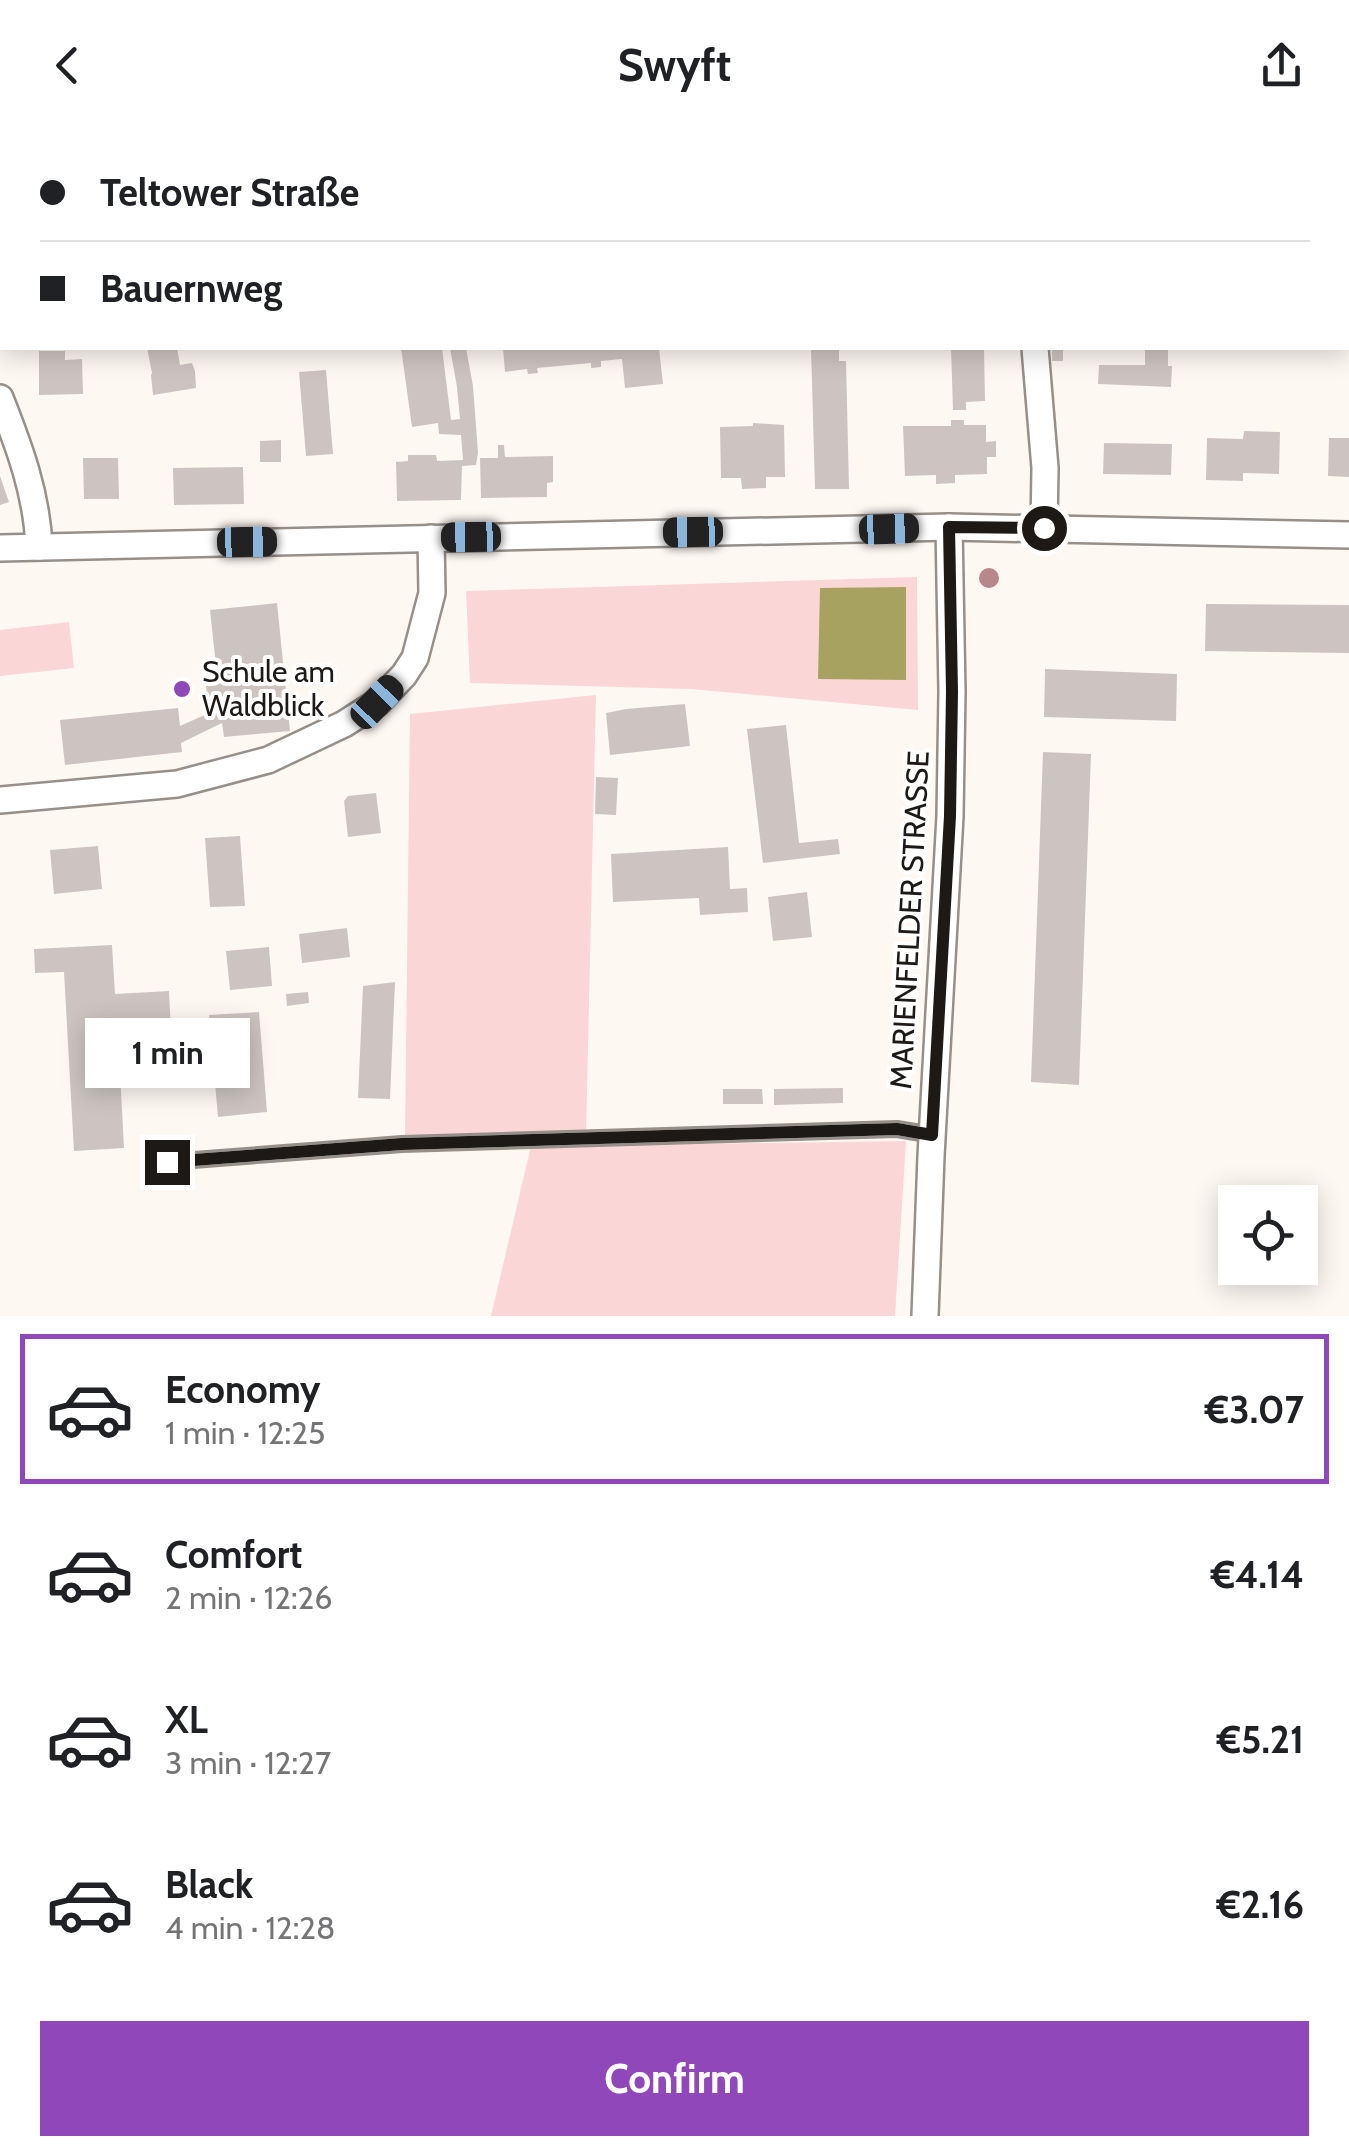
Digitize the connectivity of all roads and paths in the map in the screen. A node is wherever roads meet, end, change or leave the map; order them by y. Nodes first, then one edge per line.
1 (1034, 350) edge
2 (0, 398) edge
3 (949, 527) junction
4 (1044, 528) junction
5 (1349, 534) edge
6 (431, 538) junction
7 (39, 547) junction
8 (0, 548) edge
9 (0, 800) edge
10 (932, 1135) junction
11 (167, 1162) dead end
12 (925, 1316) edge

1 - 4 street
2 - 7 street
3 - 4 street
3 - 6 street
3 - 10 street, MARIENFELDER STRASSE
4 - 5 street
6 - 7 street
6 - 9 street
7 - 8 street
10 - 11 lane
10 - 12 street, MARIENFELDER STRASSE

